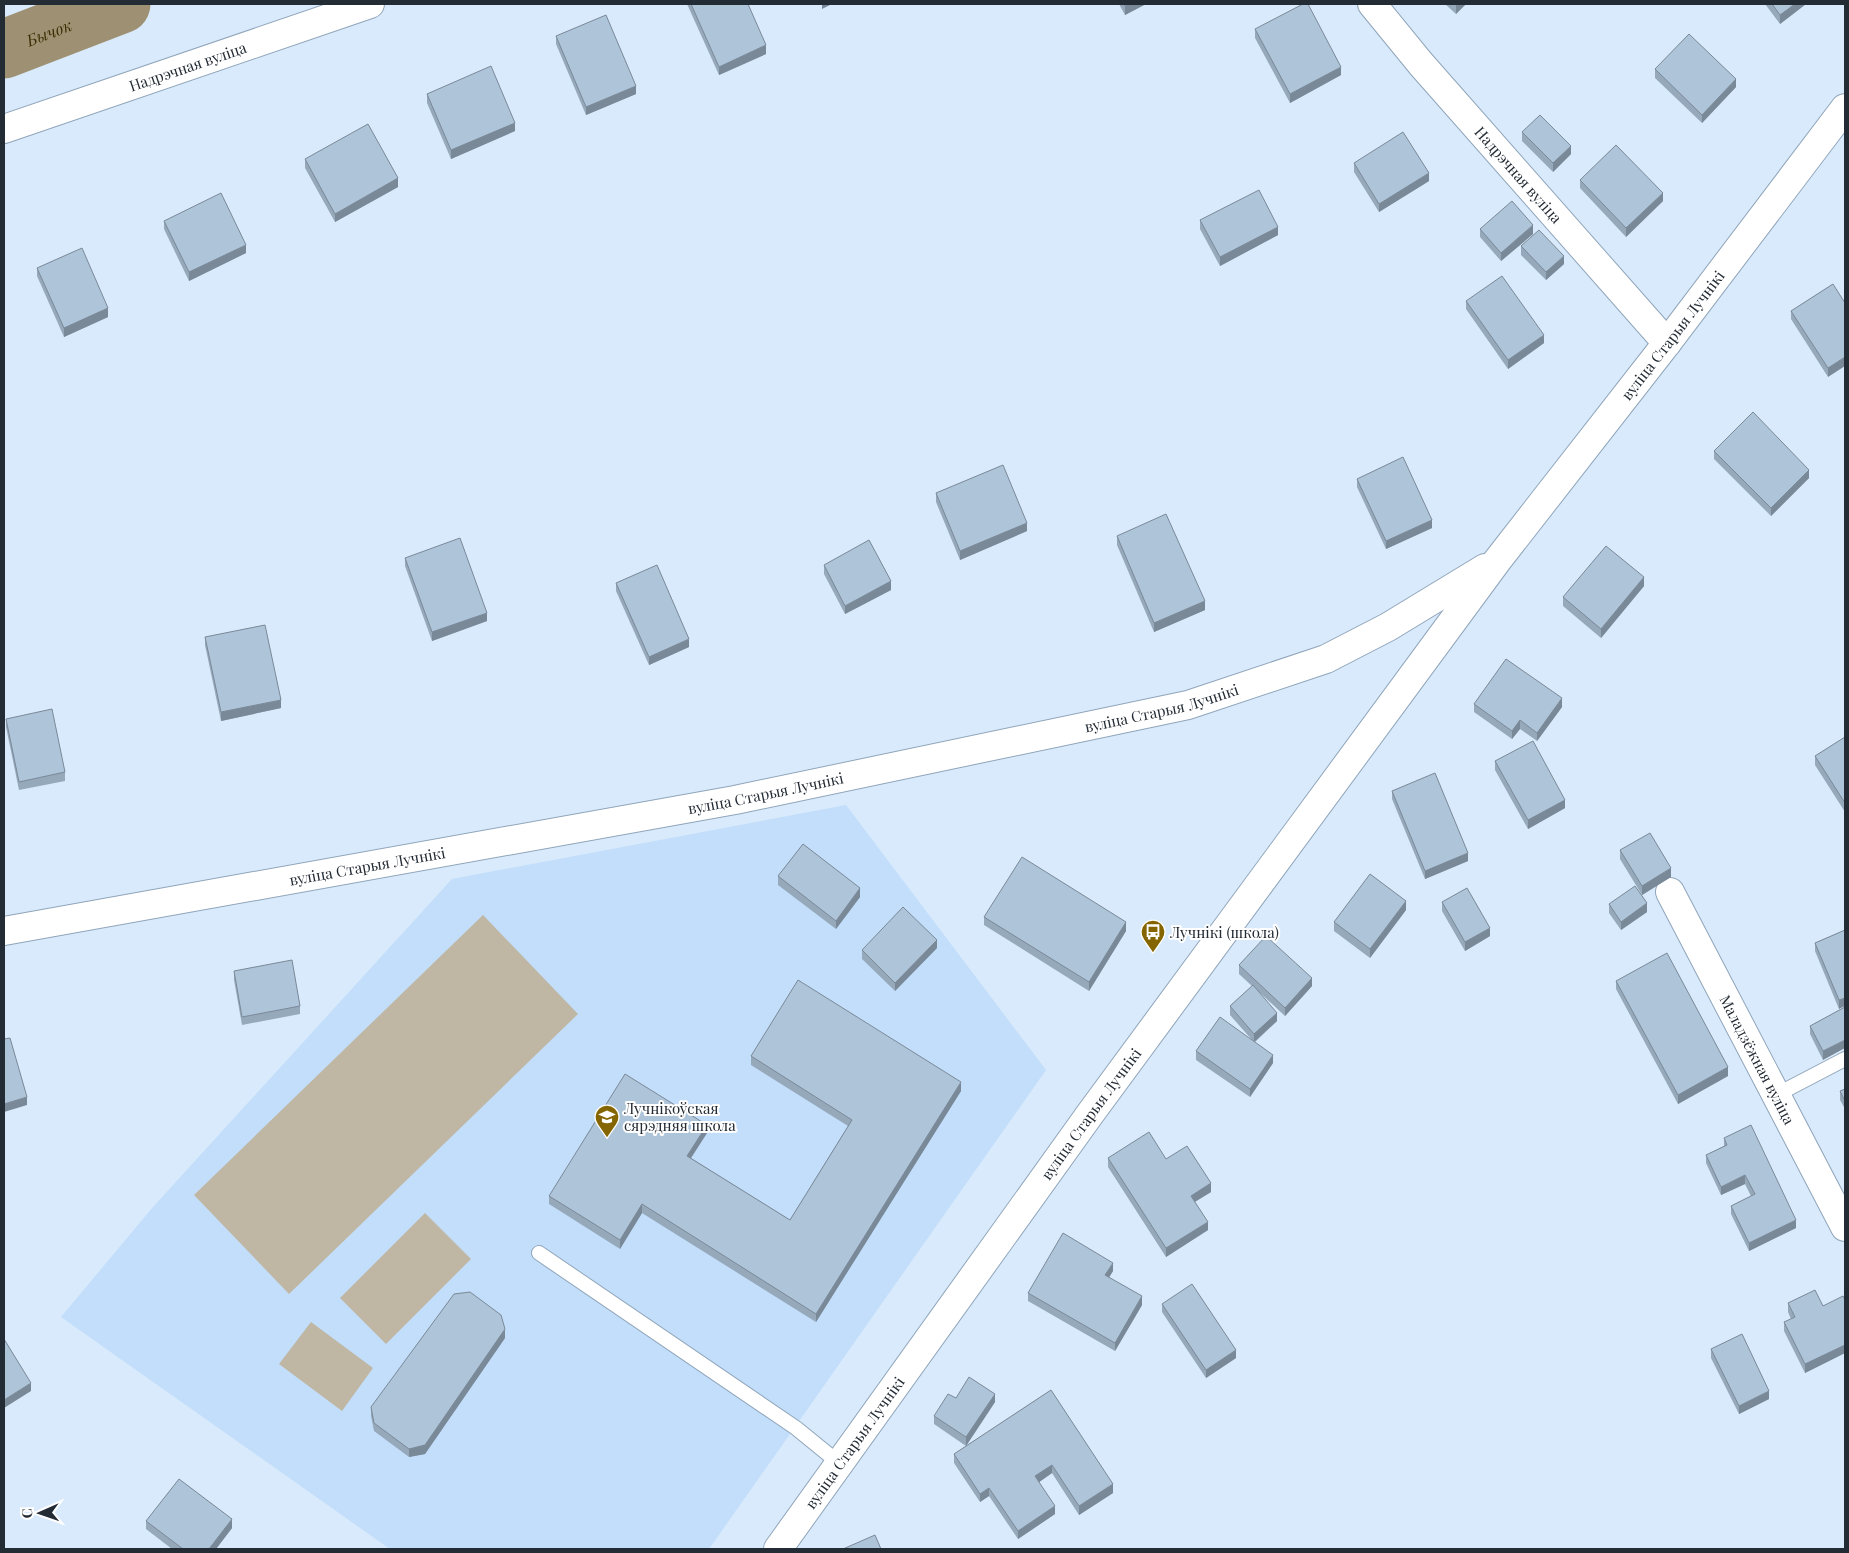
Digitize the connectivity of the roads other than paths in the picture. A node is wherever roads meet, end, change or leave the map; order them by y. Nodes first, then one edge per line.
1 (370, 4) edge
2 (1372, 4) edge
3 (1845, 108) edge
4 (4, 128) edge
5 (1667, 343) junction
6 (1497, 561) junction
7 (1670, 892) dead end
8 (4, 931) edge
9 (1845, 1059) edge
10 (1776, 1095) junction
11 (1845, 1227) edge
12 (539, 1254) dead end
13 (839, 1463) junction
14 (778, 1549) edge

1 - 4 main road, Надрэчная вуліца
2 - 5 main road, Надрэчная вуліца
3 - 5 main road, вуліца Старыя Лучнікі
5 - 6 main road, вуліца Старыя Лучнікі
6 - 8 main road, вуліца Старыя Лучнікі
6 - 13 main road, вуліца Старыя Лучнікі
7 - 10 main road, Маладзёжная вуліца
9 - 10 lane
10 - 11 main road, Маладзёжная вуліца
12 - 13 lane
13 - 14 main road, вуліца Старыя Лучнікі

